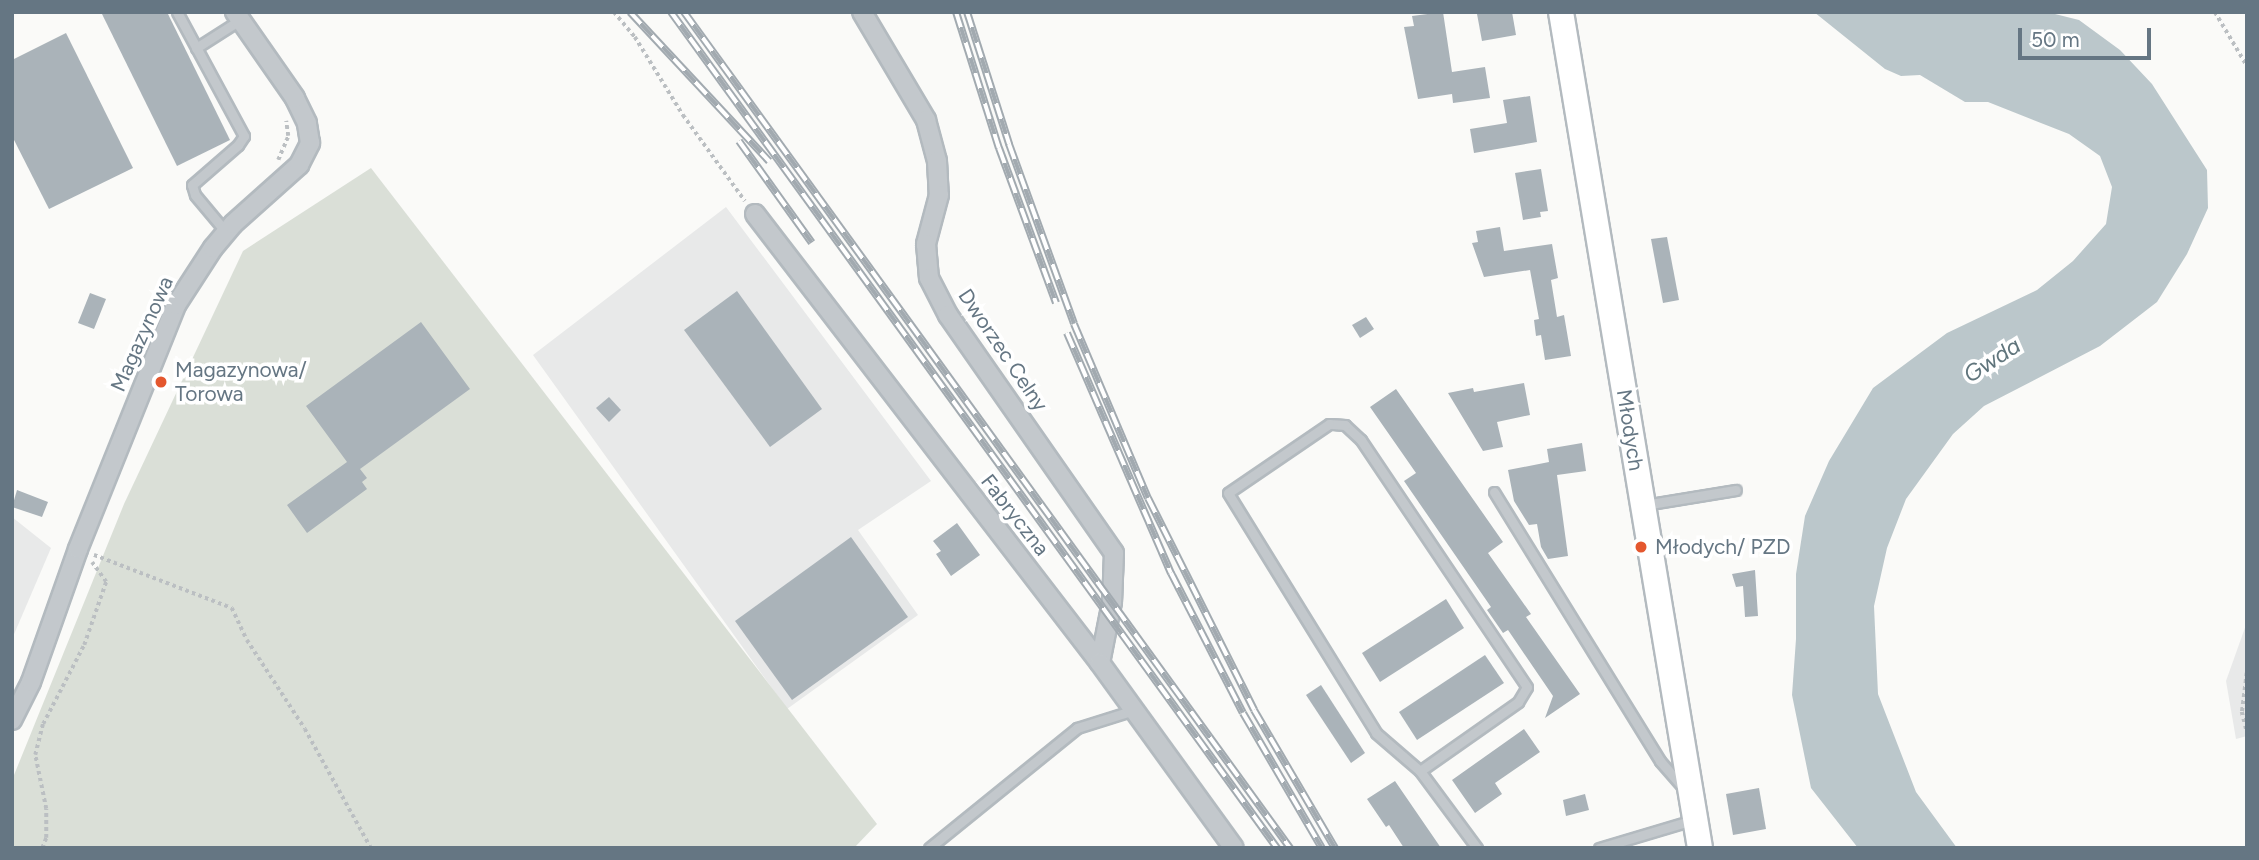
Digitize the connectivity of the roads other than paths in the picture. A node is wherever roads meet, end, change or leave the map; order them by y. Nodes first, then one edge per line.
1 (177, 12) edge
2 (1561, 12) edge
3 (860, 13) edge
4 (237, 16) edge
5 (196, 48) junction
6 (755, 214) road end
7 (226, 232) junction
8 (1736, 490) dead end
9 (1494, 492) dead end
10 (1643, 506) junction
11 (1100, 663) junction
12 (1134, 710) junction
13 (12, 720) edge
14 (1420, 771) junction
15 (1691, 795) junction
16 (1695, 820) junction
17 (929, 848) edge
18 (1234, 848) edge
19 (1476, 848) edge
20 (1599, 848) edge
21 (1699, 848) edge

1 - 5 lane
2 - 10 street, Młodych
3 - 11 street, Dworzec Celny
4 - 5 lane
4 - 7 street, Magazynowa
5 - 7 lane
6 - 11 street, Fabryczna
7 - 13 street, Magazynowa
8 - 10 lane
9 - 15 lane
10 - 15 street, Młodych
11 - 12 street, Fabryczna
12 - 17 lane
12 - 18 street, Fabryczna
14 - 14 lane
14 - 19 lane
15 - 16 street, Młodych
16 - 20 lane
16 - 21 street, Młodych

